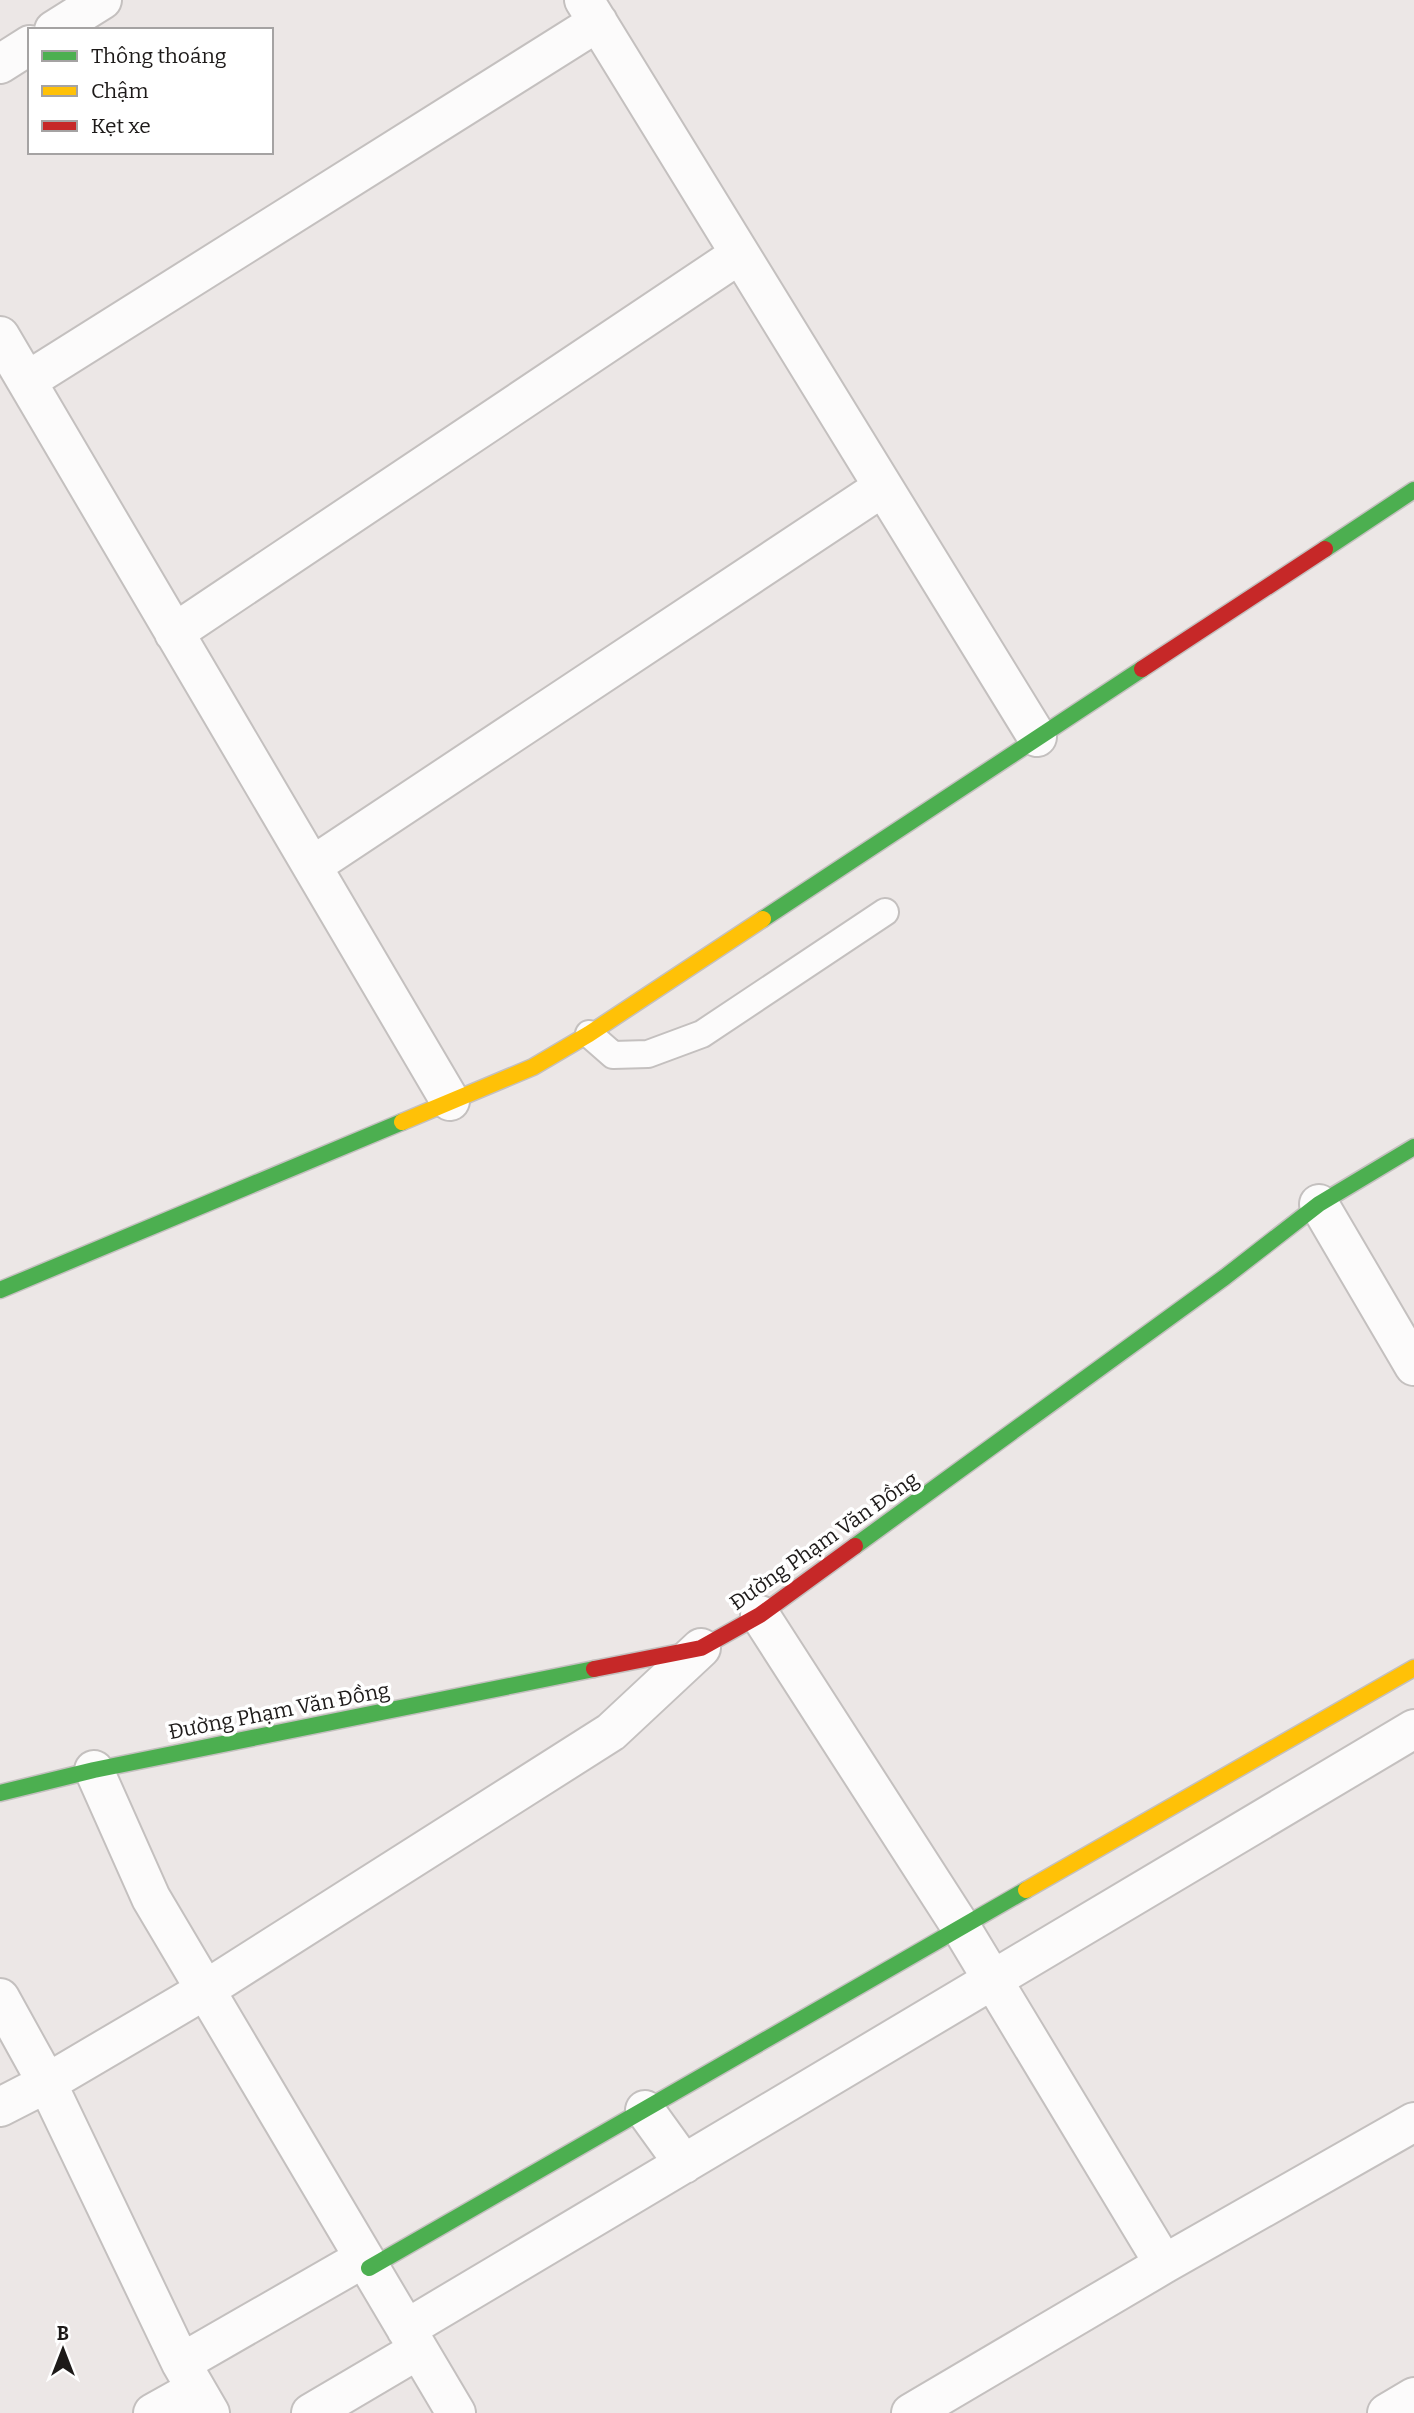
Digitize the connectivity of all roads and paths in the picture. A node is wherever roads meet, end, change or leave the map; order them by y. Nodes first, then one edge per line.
1 (102, 0) edge
2 (591, 11) edge
3 (57, 28) edge
4 (28, 46) edge
5 (0, 64) edge
6 (740, 254) junction
7 (0, 336) edge
8 (27, 381) junction
9 (883, 487) junction
10 (1414, 490) edge
11 (174, 633) junction
12 (1037, 737) junction
13 (312, 866) junction
14 (885, 912) dead end
15 (589, 1034) junction
16 (450, 1101) junction
17 (1414, 1147) edge
18 (1319, 1204) junction
19 (0, 1290) edge
20 (1414, 1366) edge
21 (760, 1615) junction
22 (701, 1648) junction
23 (1414, 1668) edge
24 (1414, 1729) edge
25 (94, 1770) junction
26 (0, 1793) edge
27 (962, 1929) junction
28 (993, 1980) junction
29 (205, 1990) junction
30 (0, 1998) edge
31 (47, 2083) junction
32 (0, 2106) edge
33 (645, 2110) junction
34 (1414, 2122) edge
35 (684, 2164) junction
36 (366, 2263) junction
37 (1164, 2264) junction
38 (412, 2339) junction
39 (196, 2388) edge
40 (1414, 2397) edge
41 (153, 2413) edge
42 (311, 2413) edge
43 (456, 2413) edge
44 (911, 2413) edge
45 (1387, 2413) edge

1 - 3 street
2 - 6 street
2 - 8 street
4 - 5 street
6 - 9 street
6 - 11 street
7 - 8 street
8 - 11 street
9 - 12 street
9 - 13 street
10 - 12 street
11 - 13 street
12 - 15 street
13 - 16 street
14 - 15 lane
15 - 16 street
16 - 19 street
17 - 18 street, Đường Phạm Văn Đồng
18 - 20 street
18 - 21 street, Đường Phạm Văn Đồng
21 - 22 street, Đường Phạm Văn Đồng
21 - 27 street
22 - 25 street, Đường Phạm Văn Đồng
22 - 29 street
23 - 27 street
24 - 28 street
25 - 26 street, Đường Phạm Văn Đồng
25 - 29 street
27 - 28 street
27 - 33 street
28 - 35 street
28 - 37 street
29 - 31 street
29 - 36 street
30 - 31 street
31 - 32 street
31 - 39 street
33 - 35 street
33 - 36 street
34 - 37 street
35 - 38 street
36 - 38 street
36 - 39 street
37 - 44 street
38 - 42 street
38 - 43 street
39 - 41 street
40 - 45 street

